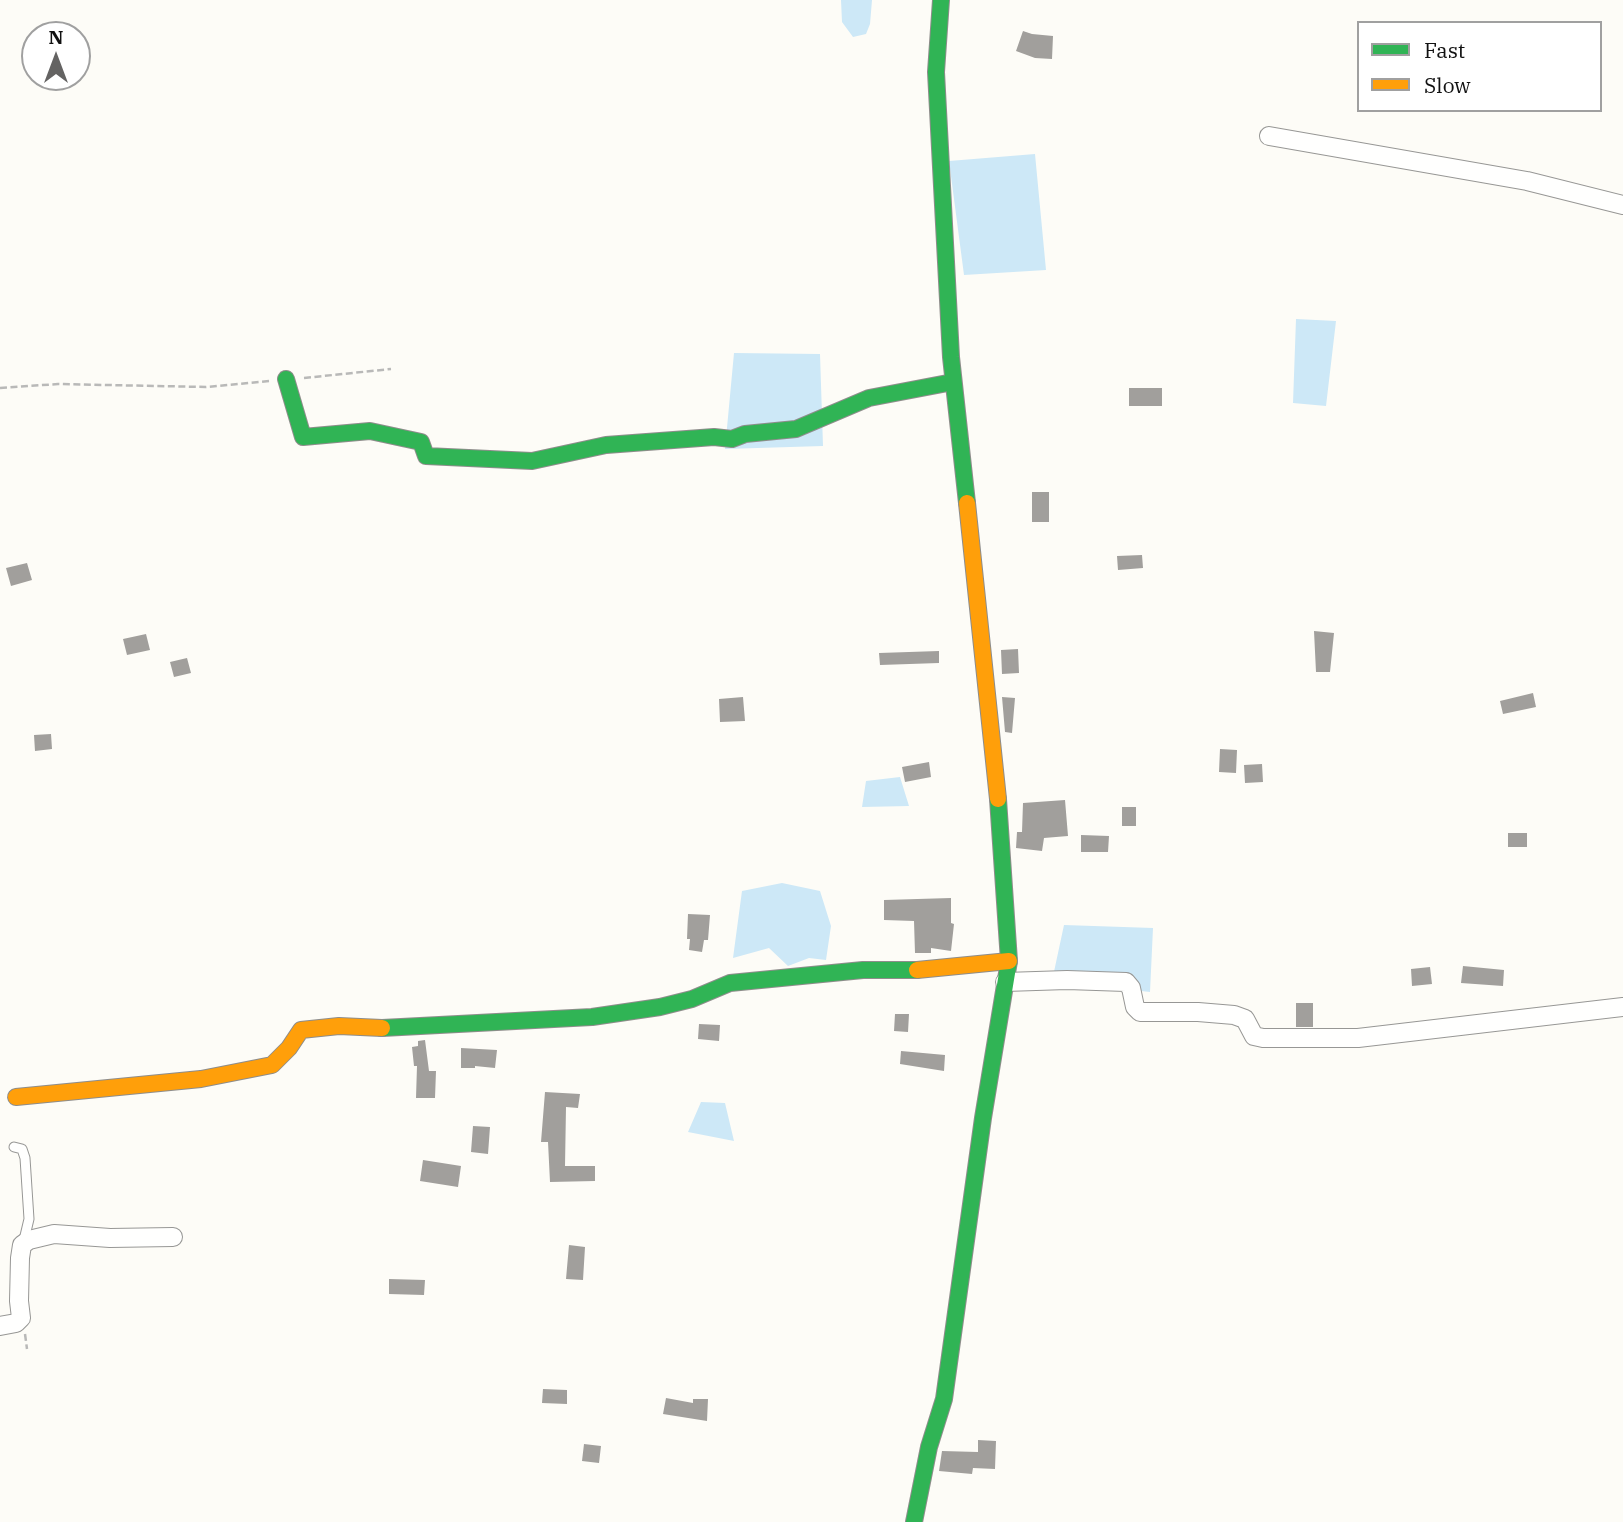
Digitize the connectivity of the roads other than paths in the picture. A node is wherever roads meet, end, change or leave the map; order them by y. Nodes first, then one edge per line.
1 (941, 0) edge
2 (1269, 136) dead end
3 (1623, 205) edge
4 (286, 379) road end
5 (953, 382) junction
6 (1009, 961) junction
7 (1005, 982) junction
8 (1623, 1007) edge
9 (16, 1097) dead end
10 (14, 1147) dead end
11 (173, 1237) dead end
12 (22, 1245) junction
13 (0, 1326) edge
14 (915, 1522) edge

1 - 5 street
2 - 3 street
4 - 5 street
5 - 6 street
6 - 7 street
6 - 9 street
7 - 8 street
7 - 14 street
10 - 12 lane
11 - 12 street
12 - 13 street

